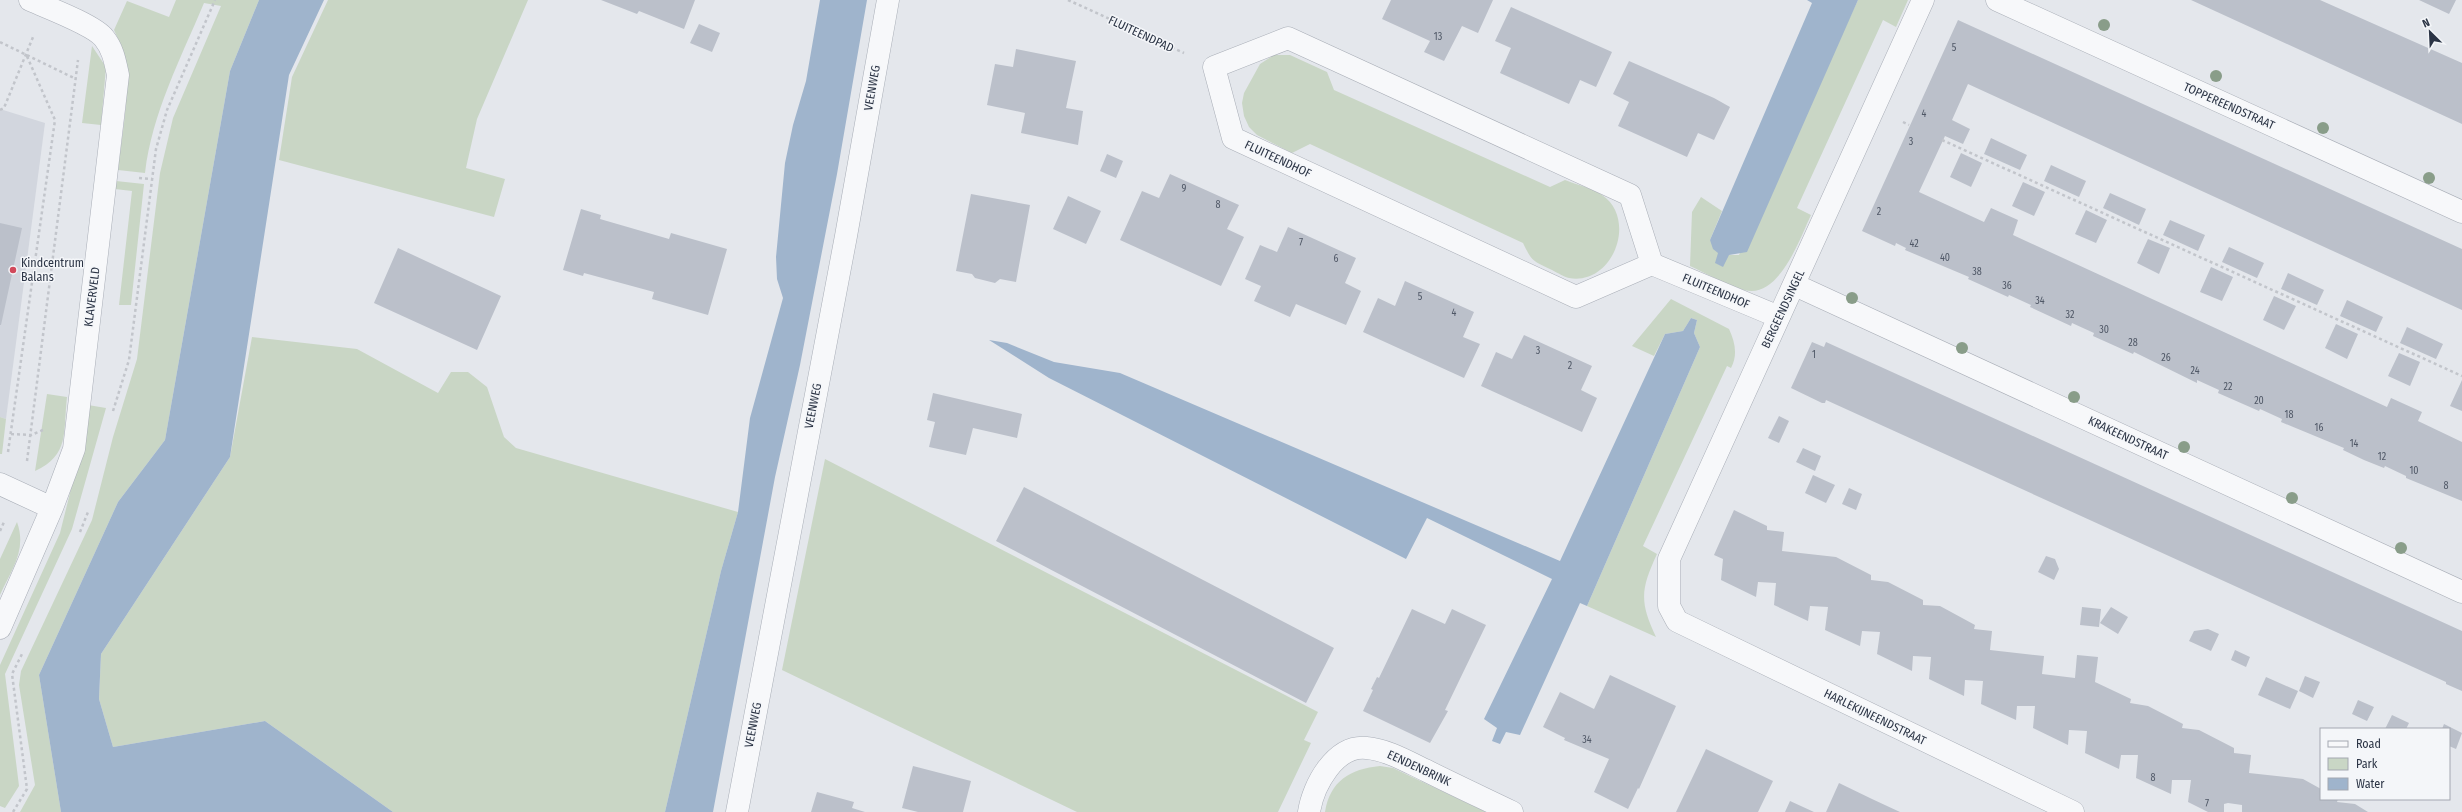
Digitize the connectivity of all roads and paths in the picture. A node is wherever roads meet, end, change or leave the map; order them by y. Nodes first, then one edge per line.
1 (888, 0) edge
2 (1068, 0) edge
3 (1923, 0) edge
4 (1997, 0) edge
5 (38, 4) edge
6 (83, 24) junction
7 (0, 42) edge
8 (26, 54) junction
9 (1214, 67) junction
10 (76, 79) junction
11 (0, 110) edge
12 (1942, 140) dead end
13 (2462, 212) edge
14 (1652, 264) junction
15 (1795, 285) junction
16 (1779, 317) junction
17 (2462, 376) edge
18 (8, 457) dead end
19 (9, 488) edge
20 (52, 508) junction
21 (2462, 592) edge
22 (1678, 621) joint
23 (0, 628) edge
24 (737, 812) edge
25 (1309, 812) edge
26 (1512, 812) edge
27 (2073, 812) edge

1 - 24 street, VEENWEG
2 - 9 path, FLUITEENDPAD
3 - 15 street, BERGEENDSINGEL
4 - 13 street, TOPPEREENDSTRAAT
5 - 6 street, KLAVERVELD
5 - 8 path
6 - 10 path
6 - 20 street, KLAVERVELD
7 - 8 path
8 - 10 path
8 - 11 path
8 - 18 path
9 - 14 street
9 - 14 street, FLUITEENDHOF
10 - 19 path
12 - 17 path
14 - 16 street, FLUITEENDHOF
15 - 16 street, BERGEENDSINGEL
15 - 21 street, KRAKEENDSTRAAT
16 - 22 street, BERGEENDSINGEL
19 - 20 street
20 - 23 street, KLAVERVELD
22 - 27 street, HARLEKIJNEENDSTRAAT
25 - 26 street, EENDENBRINK

